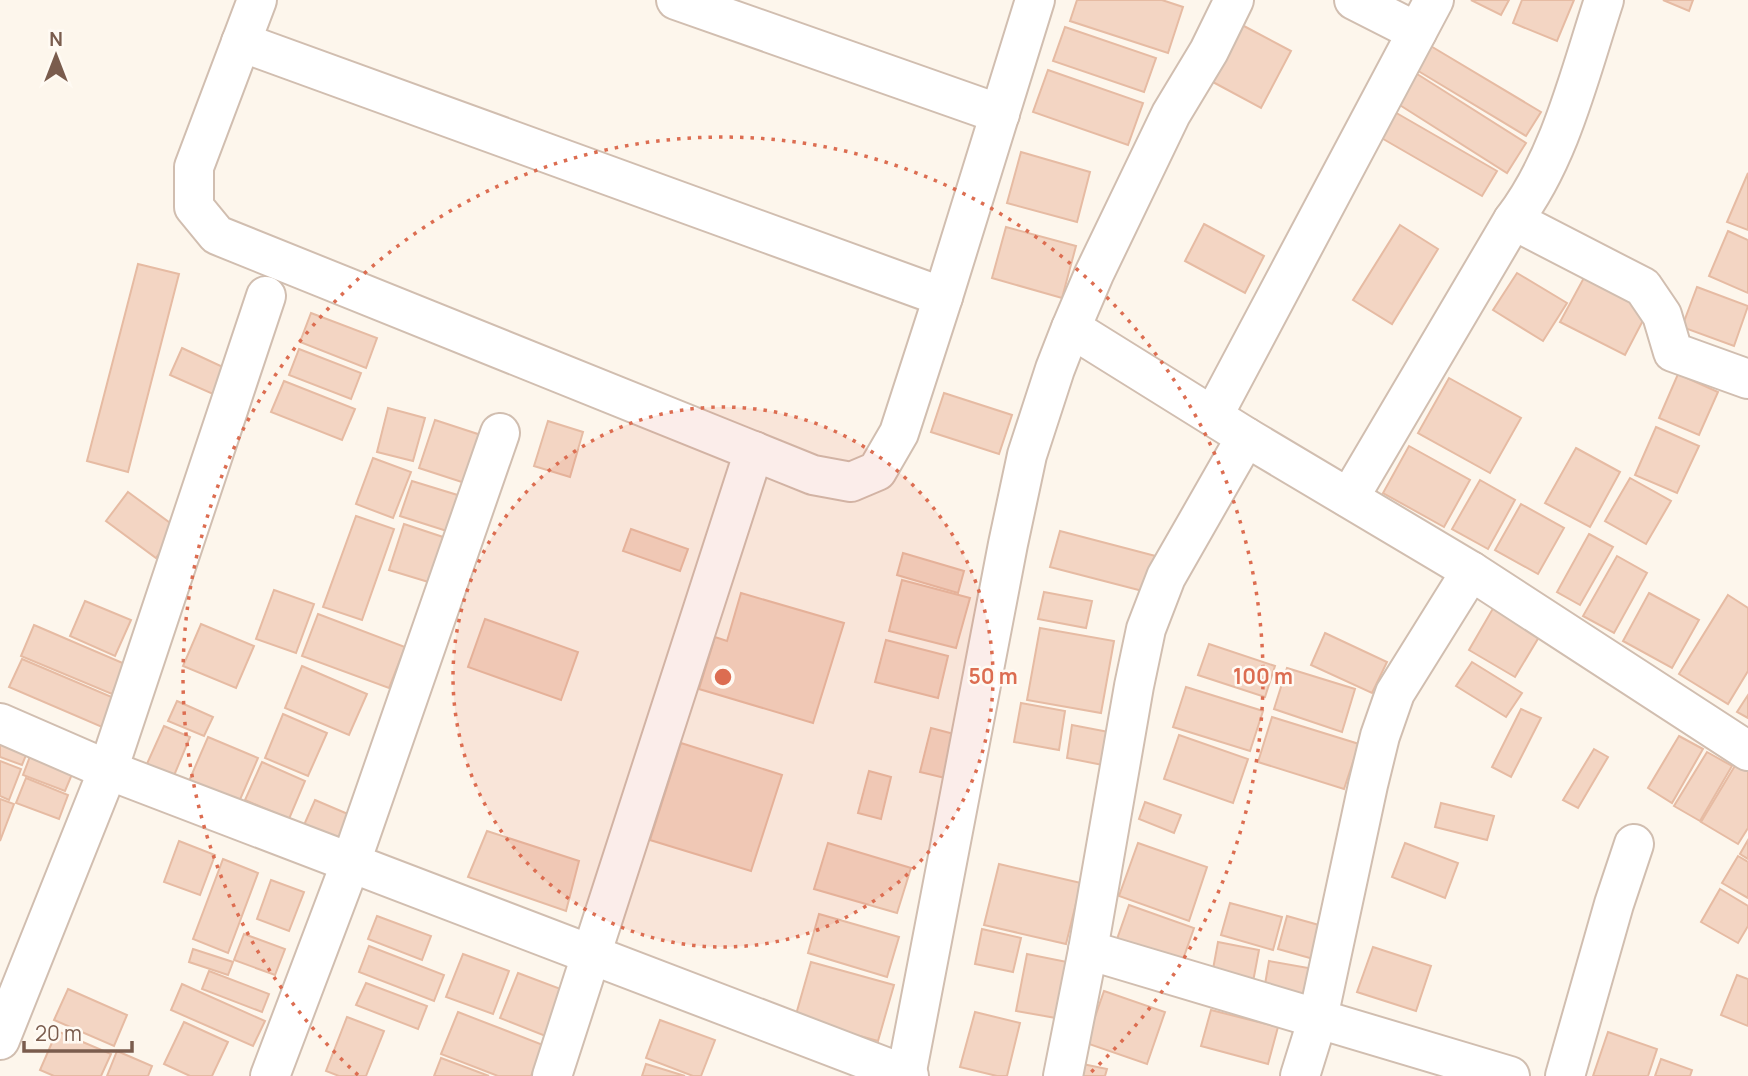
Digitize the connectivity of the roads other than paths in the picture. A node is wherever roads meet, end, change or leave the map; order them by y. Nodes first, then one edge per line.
1 (257, 0) edge
2 (676, 0) edge
3 (1035, 0) edge
4 (1234, 0) edge
5 (1354, 0) edge
6 (1604, 0) edge
7 (1426, 16) edge
8 (241, 43) junction
9 (1000, 114) junction
10 (1513, 220) junction
11 (266, 296) dead end
12 (943, 297) junction
13 (1071, 328) junction
14 (1748, 379) edge
15 (1213, 416) junction
16 (500, 433) dead end
17 (1246, 437) junction
18 (754, 451) junction
19 (1349, 498) junction
20 (1471, 571) junction
21 (0, 723) edge
22 (1748, 751) edge
23 (108, 770) junction
24 (1634, 844) dead end
25 (351, 862) junction
26 (1088, 950) junction
27 (591, 954) junction
28 (1318, 1018) junction
29 (0, 1040) edge
30 (270, 1076) edge
31 (552, 1076) edge
32 (907, 1076) edge
33 (1063, 1076) edge
34 (1300, 1076) edge
35 (1510, 1076) edge
36 (1565, 1076) edge

1 - 8 street
2 - 9 street
3 - 9 street
4 - 13 street
5 - 7 street
6 - 10 street
7 - 15 street
8 - 12 street
8 - 18 street
9 - 12 street
10 - 14 street
10 - 19 street
11 - 23 street
12 - 18 street
13 - 15 street
13 - 32 street
15 - 17 street
16 - 25 street
17 - 19 street
17 - 26 street
18 - 27 street
19 - 20 street
20 - 22 street
20 - 28 street
21 - 23 street
23 - 25 street
23 - 29 street
24 - 36 street
25 - 27 street
25 - 30 street
26 - 28 street
26 - 33 street
27 - 31 street
27 - 32 street
28 - 34 street
28 - 35 street

